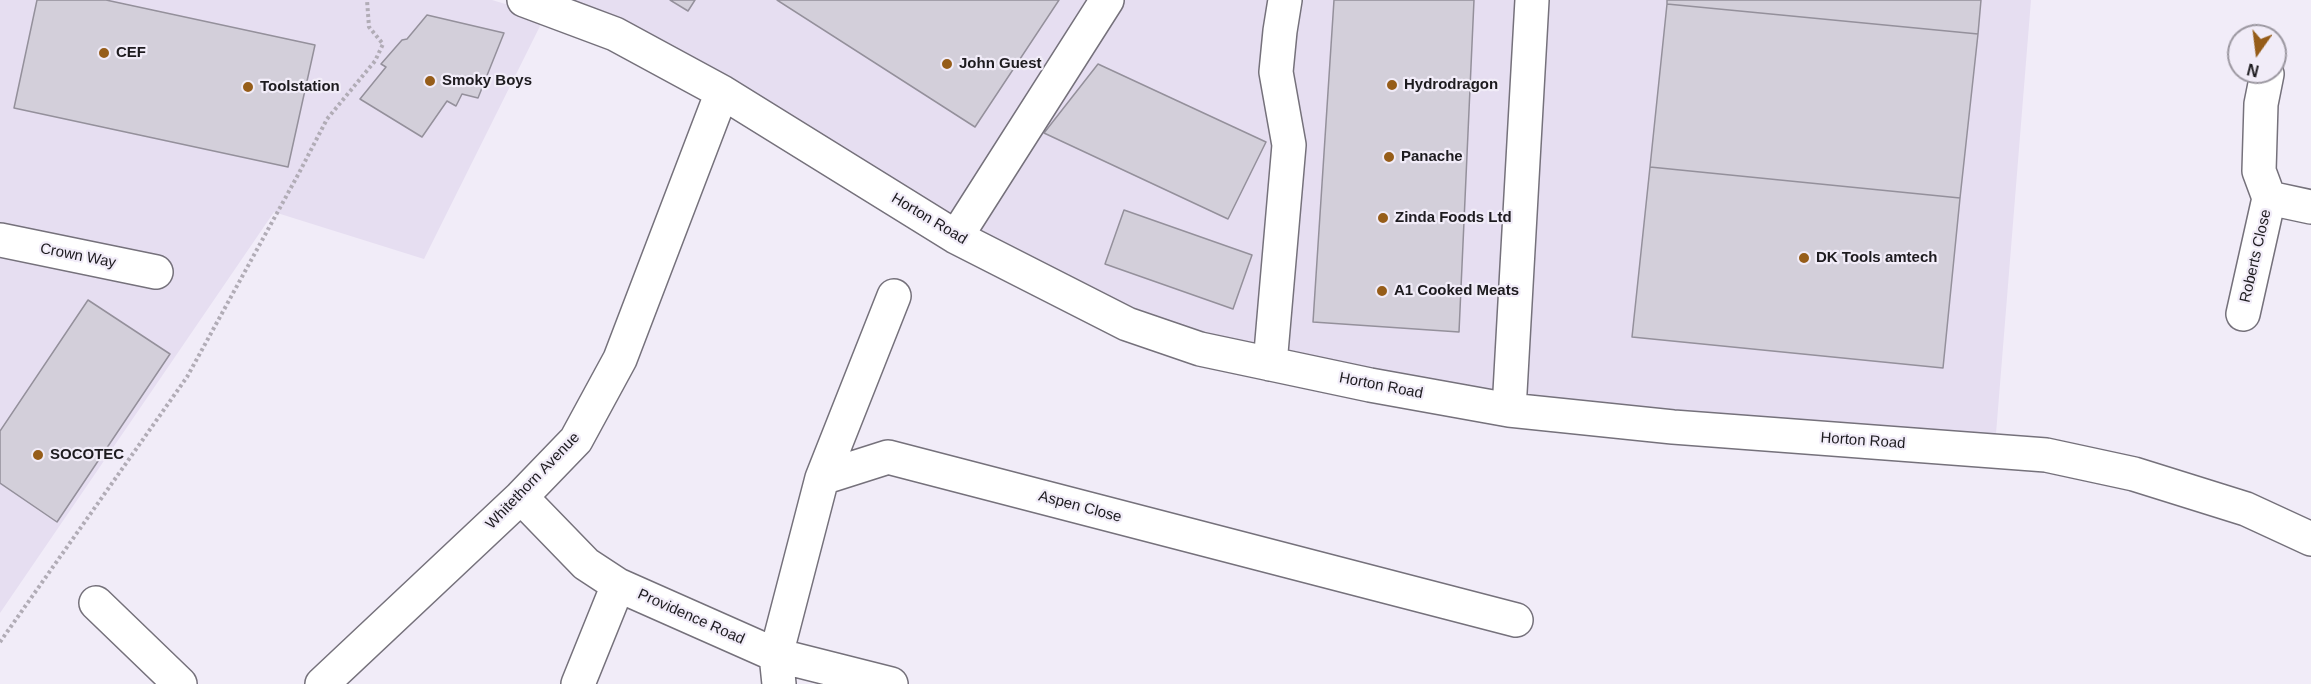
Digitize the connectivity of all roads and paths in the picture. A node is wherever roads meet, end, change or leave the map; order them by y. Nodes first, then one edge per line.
1 (367, 0) edge
2 (524, 0) edge
3 (1107, 0) edge
4 (1285, 0) edge
5 (1532, 0) edge
6 (2265, 84) edge
7 (722, 92) junction
8 (2269, 198) junction
9 (2311, 207) edge
10 (956, 237) junction
11 (0, 240) edge
12 (156, 272) dead end
13 (894, 296) dead end
14 (2243, 314) dead end
15 (1270, 364) junction
16 (1509, 410) junction
17 (822, 478) junction
18 (521, 497) junction
19 (2311, 539) edge
20 (618, 585) junction
21 (96, 603) dead end
22 (1516, 620) dead end
23 (0, 642) edge
24 (778, 669) edge
25 (180, 684) edge
26 (322, 684) edge
27 (578, 684) edge
28 (891, 684) edge

1 - 23 path
2 - 7 street, Horton Road
3 - 10 street
4 - 15 street
5 - 16 street
6 - 8 street, Roberts Close
7 - 10 street, Horton Road
7 - 18 street, Whitethorn Avenue
8 - 9 street, Roberts Close
8 - 14 street, Roberts Close
10 - 15 street, Horton Road
11 - 12 street, Crown Way
13 - 17 street
15 - 16 street, Horton Road
16 - 19 street, Horton Road
17 - 22 street, Aspen Close
17 - 24 street
18 - 20 street, Providence Road
18 - 26 street, Whitethorn Avenue
20 - 24 street, Providence Road
20 - 27 street
21 - 25 street
24 - 28 street, Providence Road

